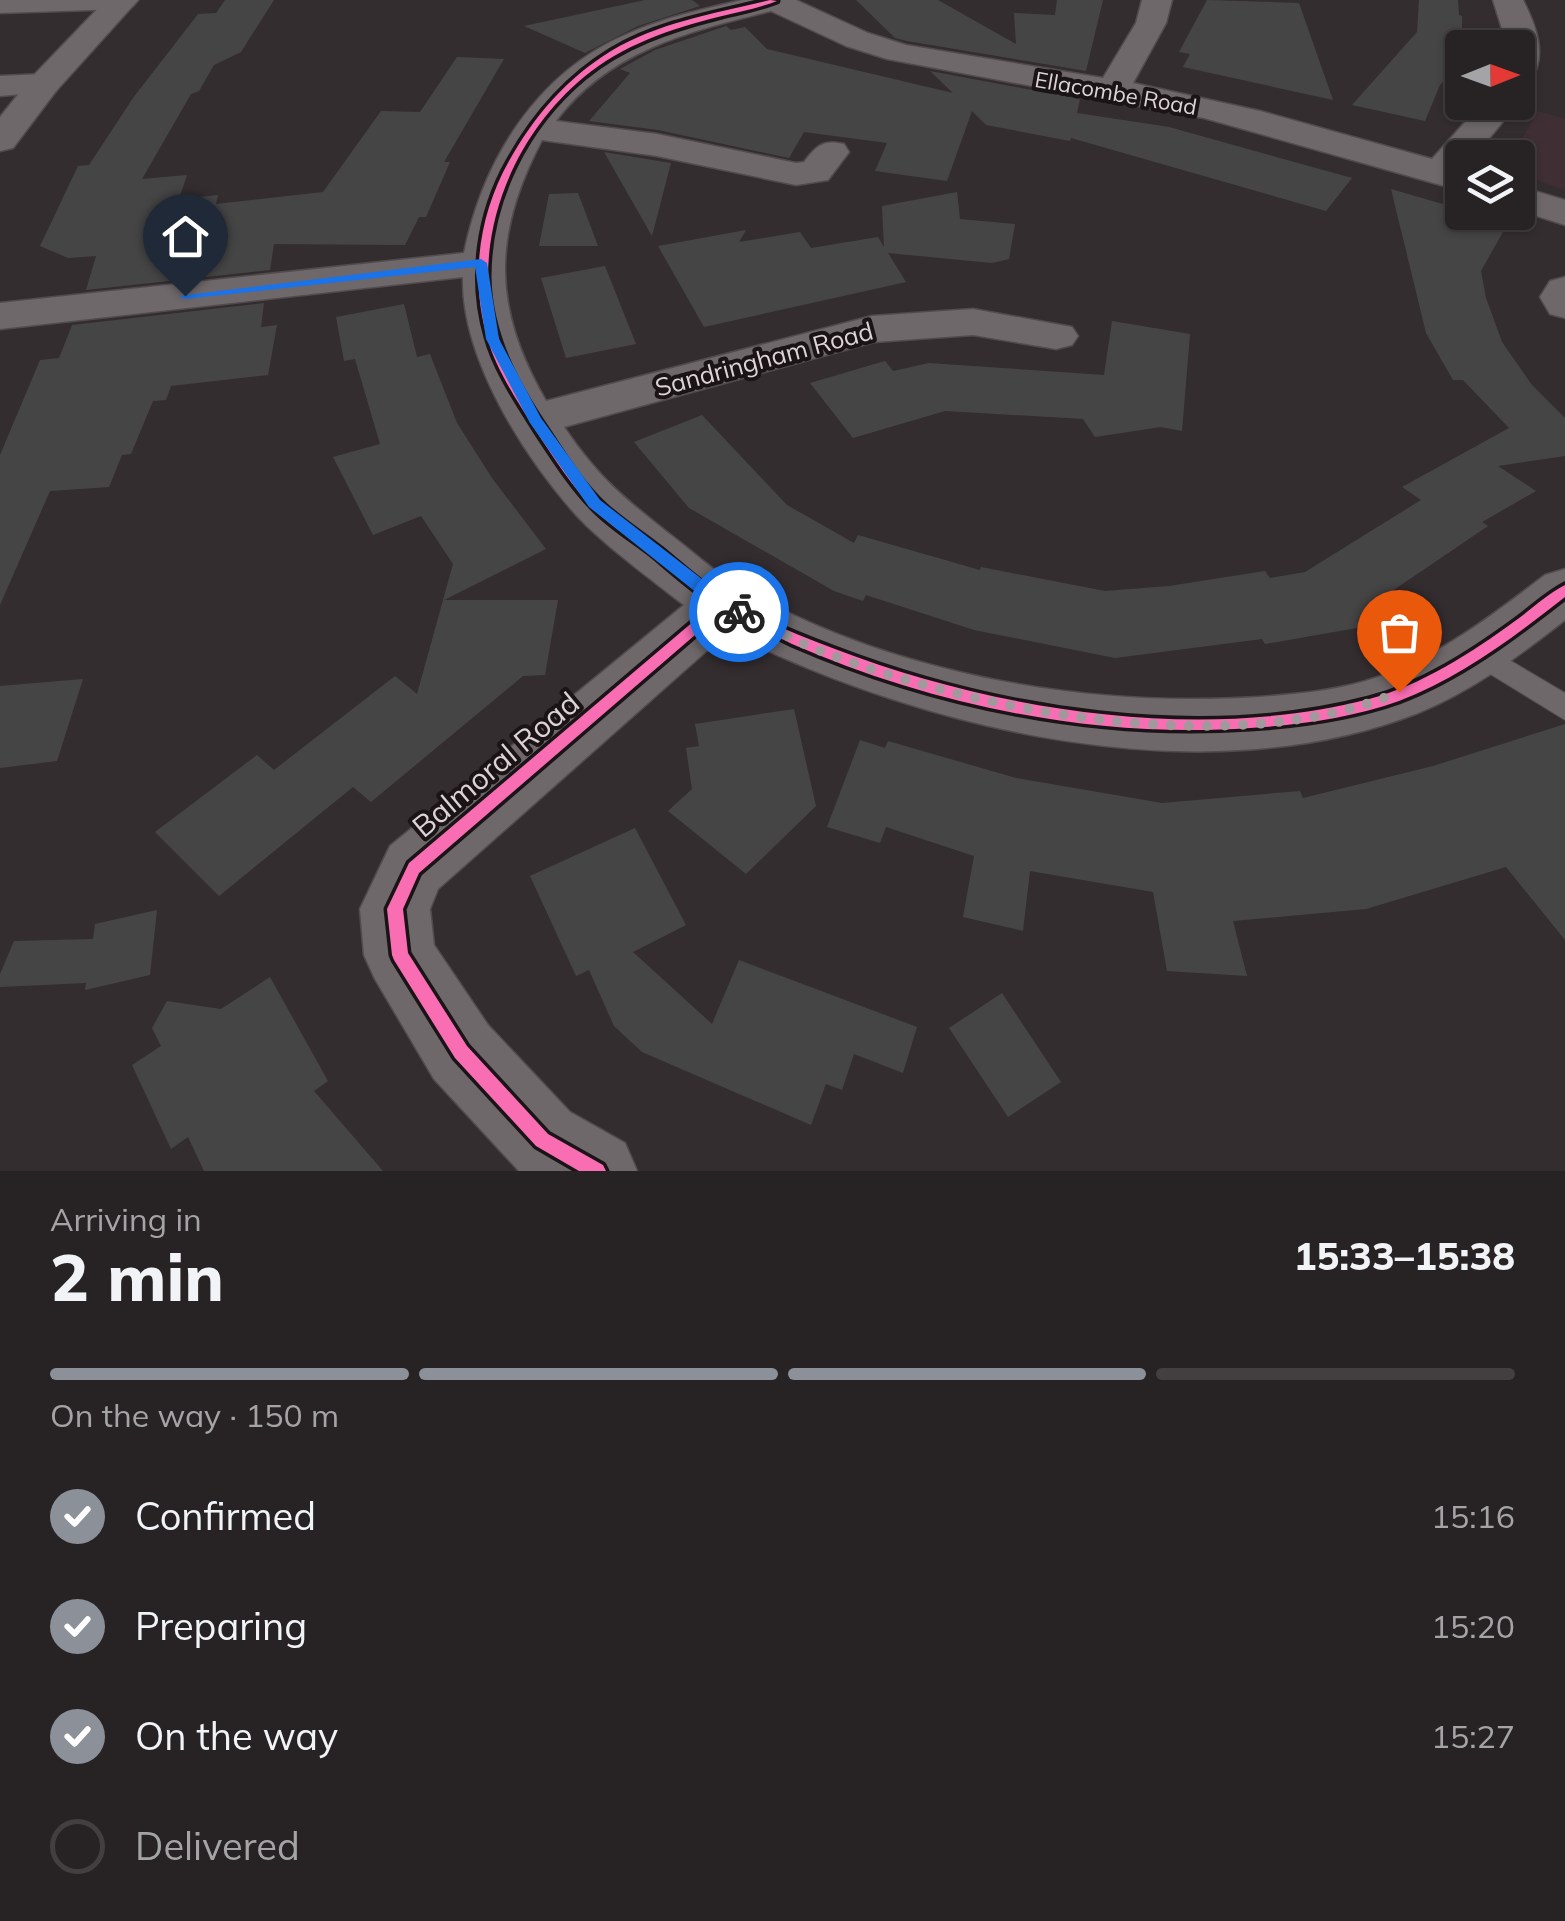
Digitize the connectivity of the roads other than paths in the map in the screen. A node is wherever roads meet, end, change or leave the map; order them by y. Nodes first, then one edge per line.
1 (123, 0) edge
2 (774, 0) edge
3 (1157, 0) edge
4 (1508, 0) edge
5 (0, 4) edge
6 (1523, 30) edge
7 (44, 84) junction
8 (0, 86) edge
9 (1113, 89) junction
10 (532, 128) junction
11 (0, 140) edge
12 (830, 152) dead end
13 (1445, 174) edge
14 (1535, 202) edge
15 (1565, 213) edge
16 (481, 263) junction
17 (1565, 290) edge
18 (1565, 305) edge
19 (0, 316) edge
20 (1056, 336) dead end
21 (534, 420) junction
22 (1565, 590) edge
23 (723, 604) junction
24 (1479, 653) junction
25 (1565, 708) edge
26 (597, 1171) edge

1 - 5 street
1 - 7 street
2 - 9 street, Ellacombe Road
2 - 10 street
3 - 9 street
4 - 6 street
7 - 8 street
7 - 11 street
9 - 13 street, Ellacombe Road
10 - 12 street
10 - 16 street
14 - 15 street
16 - 19 street
16 - 21 street
17 - 18 street
20 - 21 street, Sandringham Road
21 - 23 street
22 - 24 street
23 - 24 street
23 - 26 street, Balmoral Road
24 - 25 lane

